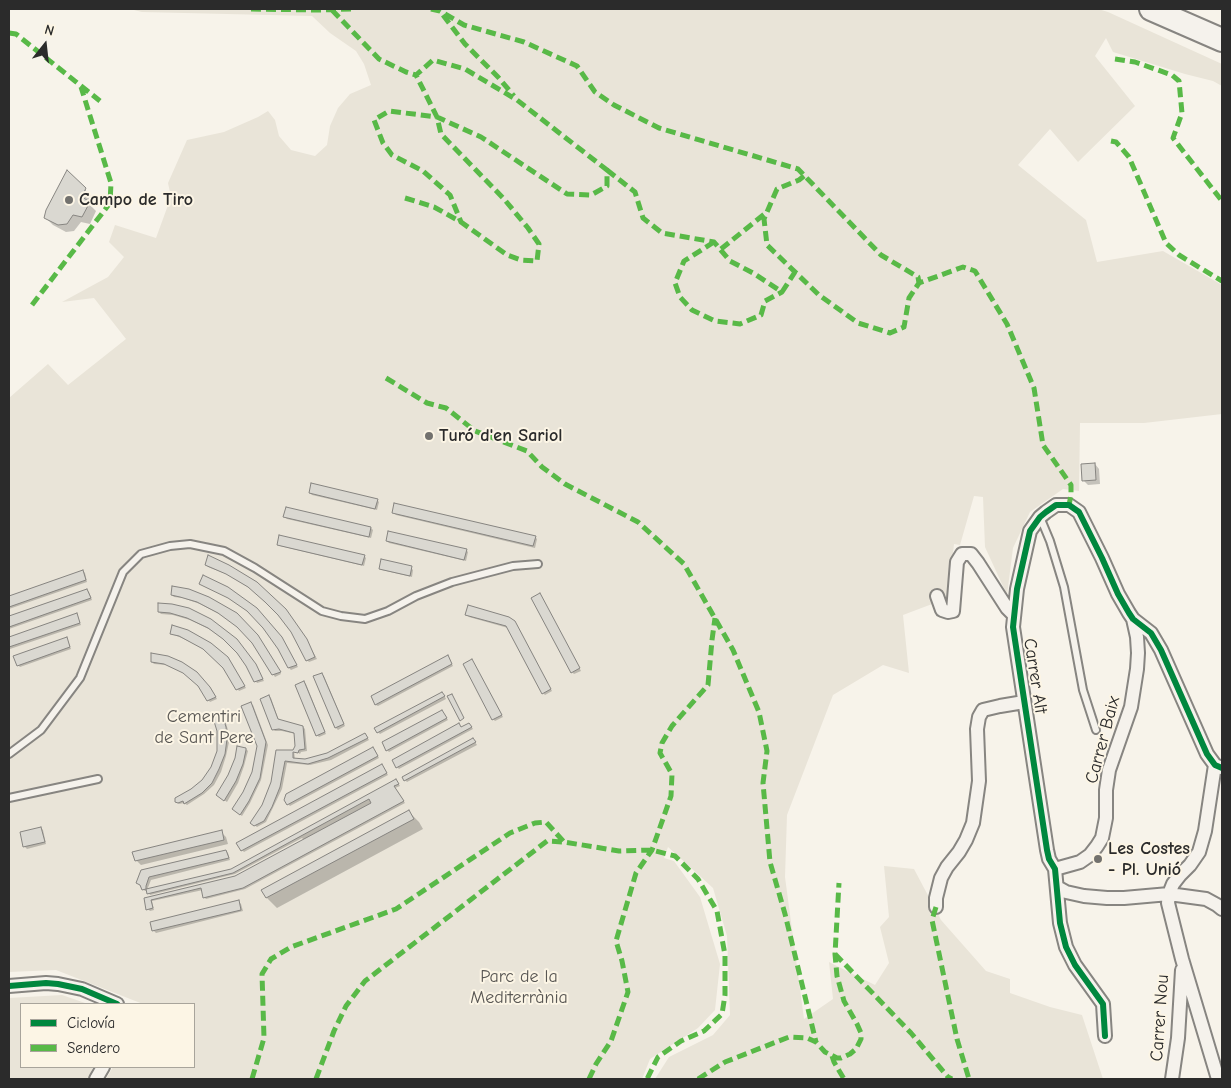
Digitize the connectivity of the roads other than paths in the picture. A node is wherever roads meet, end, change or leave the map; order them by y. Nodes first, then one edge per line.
1 (1151, 9) edge
2 (1222, 40) edge
3 (1040, 517) junction
4 (538, 564) dead end
5 (937, 596) dead end
6 (1013, 614) junction
7 (1134, 619) junction
8 (1161, 650) junction
9 (1138, 653) junction
10 (1024, 702) junction
11 (1096, 730) dead end
12 (9, 754) edge
13 (1219, 766) edge
14 (98, 779) dead end
15 (9, 798) edge
16 (1055, 868) junction
17 (1057, 887) junction
18 (1169, 894) junction
19 (936, 906) dead end
20 (1222, 909) edge
21 (1182, 959) junction
22 (9, 986) edge
23 (115, 1003) edge
24 (1106, 1036) dead end
25 (102, 1068) edge
26 (96, 1079) edge
27 (1172, 1079) edge
28 (1218, 1079) edge

1 - 2 highway
3 - 6 street, Carrer Alt
3 - 7 street
3 - 11 lane
4 - 12 lane
5 - 6 street
6 - 10 street, Carrer Alt
7 - 8 street
7 - 9 street, Carrer Baix
8 - 9 street
8 - 13 street
9 - 16 street, Carrer Baix
10 - 16 street, Carrer Alt
10 - 19 street
13 - 18 street
14 - 15 lane
16 - 17 street, Carrer Alt
17 - 18 street
17 - 24 street, Carrer Alt
18 - 20 street
18 - 21 street
21 - 27 street, Carrer Nou
21 - 28 street
22 - 23 street
25 - 26 street

